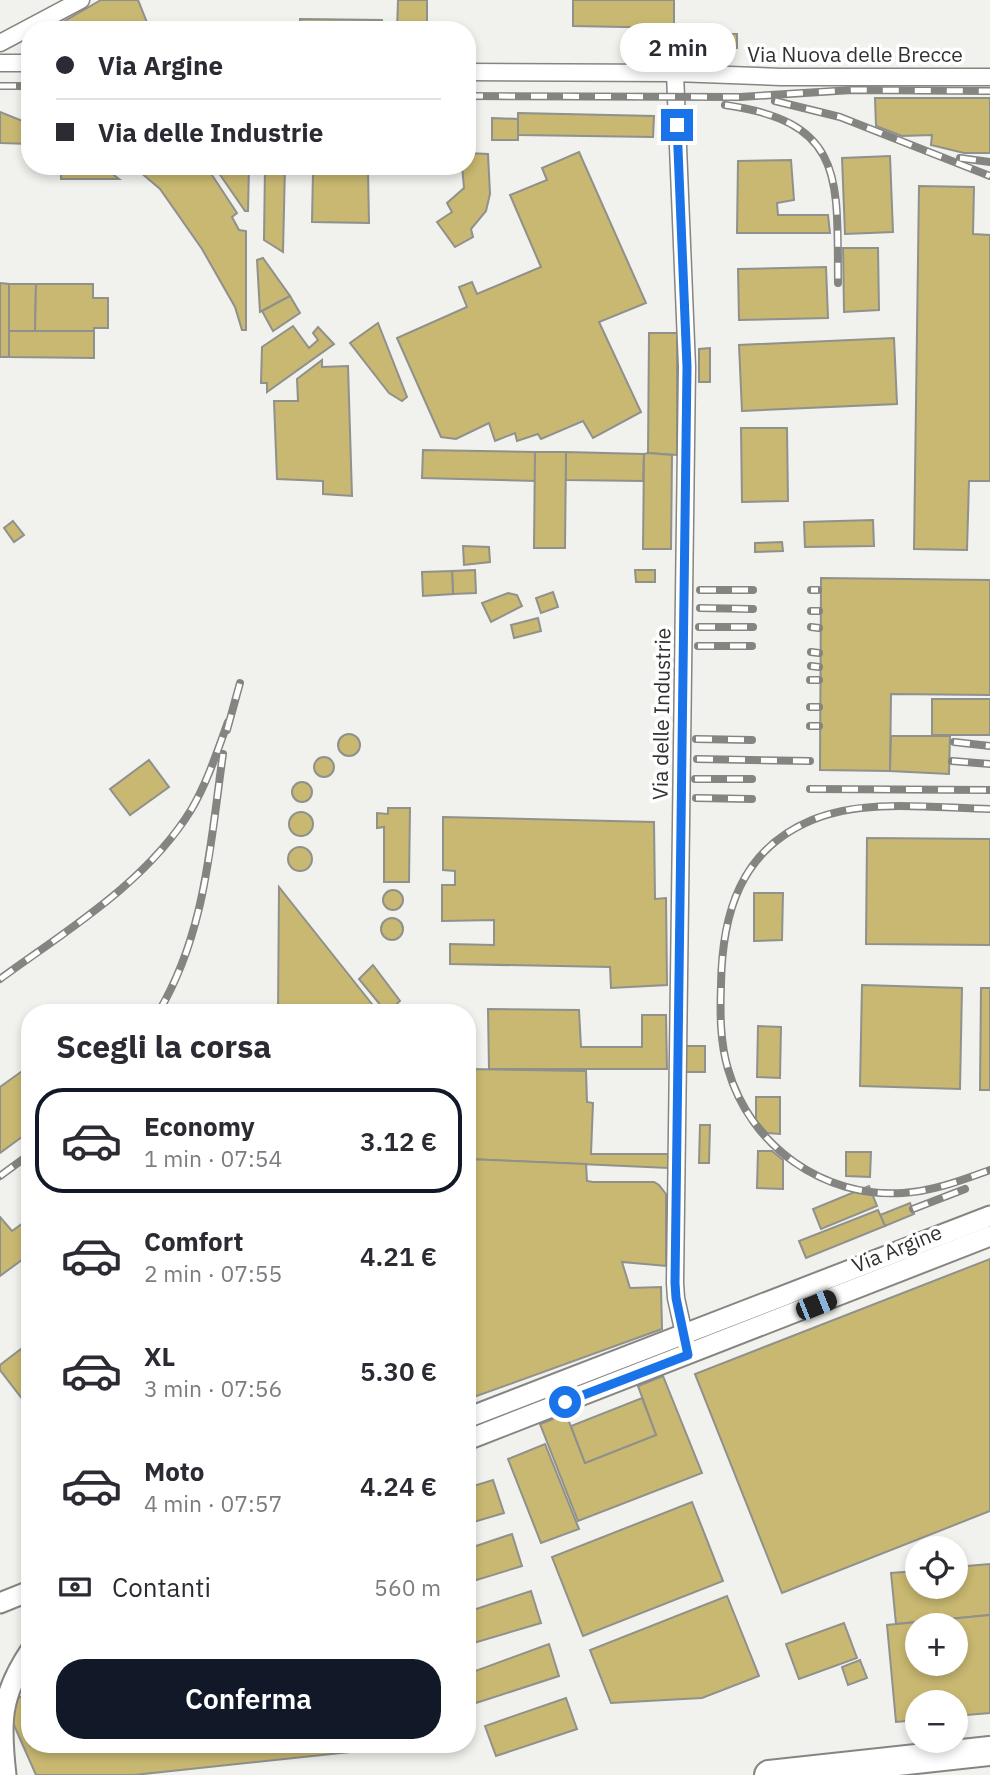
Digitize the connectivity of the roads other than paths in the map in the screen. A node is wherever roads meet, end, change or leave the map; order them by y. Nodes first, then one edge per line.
1 (81, 0) edge
2 (41, 21) edge
3 (21, 32) edge
4 (0, 43) edge
5 (0, 63) edge
6 (21, 63) edge
7 (476, 72) edge
8 (675, 73) junction
9 (990, 77) edge
10 (990, 1216) edge
11 (990, 1236) edge
12 (686, 1345) junction
13 (476, 1415) edge
14 (476, 1436) edge
15 (21, 1595) edge
16 (0, 1603) edge
17 (21, 1666) edge
18 (990, 1751) edge
19 (6, 1775) edge
20 (769, 1775) edge

1 - 2 street
3 - 4 street
5 - 6 street
7 - 8 street, Via Nuova delle Brecce
8 - 9 street, Via Nuova delle Brecce
8 - 12 street, Via delle Industrie
10 - 12 street, Via Argine
11 - 12 street, Via Argine
12 - 13 street, Via Argine
12 - 14 street, Via Argine
15 - 16 street
17 - 19 street
18 - 20 highway

